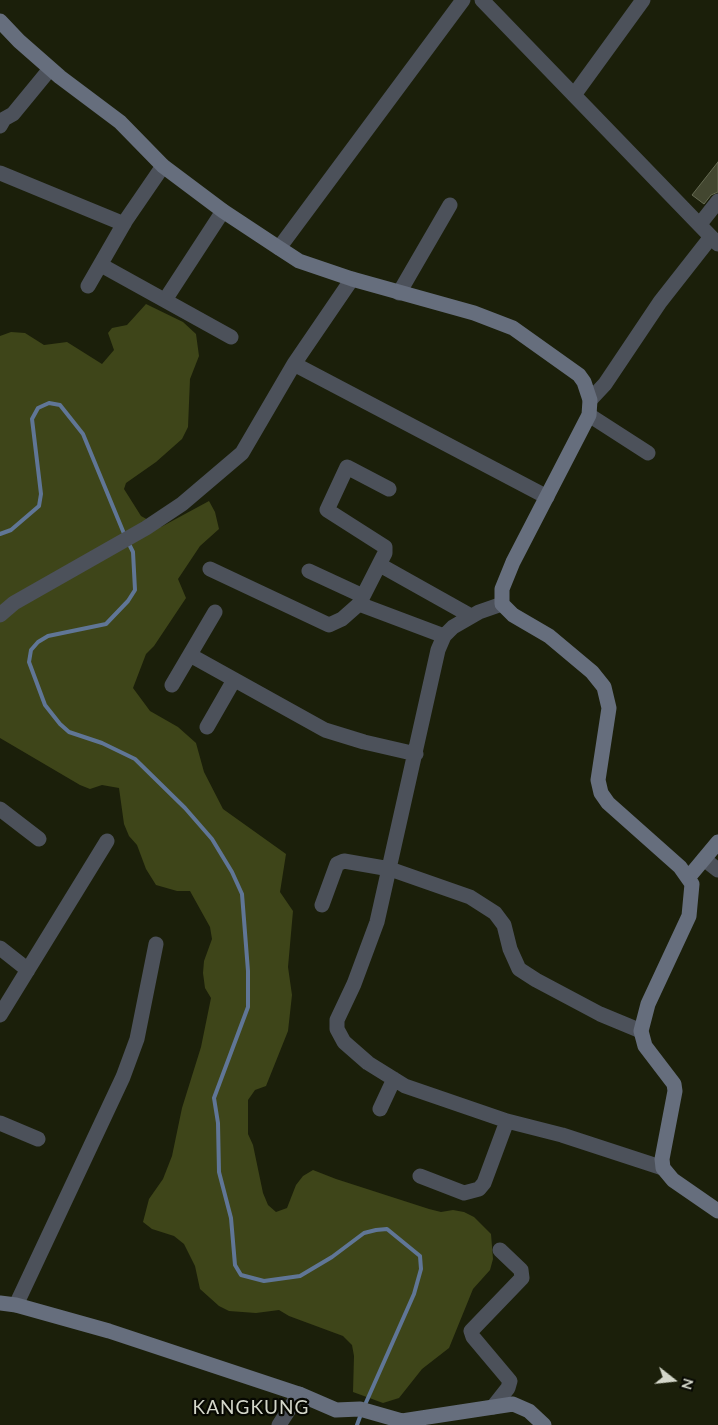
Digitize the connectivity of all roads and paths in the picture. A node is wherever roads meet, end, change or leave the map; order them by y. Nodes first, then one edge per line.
1 (463, 0) edge
2 (482, 0) edge
3 (643, 0) edge
4 (0, 21) edge
5 (50, 69) junction
6 (574, 95) junction
7 (0, 126) edge
8 (163, 166) junction
9 (0, 173) edge
10 (718, 201) edge
11 (450, 205) dead end
12 (223, 211) junction
13 (124, 224) junction
14 (700, 224) junction
15 (715, 240) edge
16 (279, 248) junction
17 (101, 265) junction
18 (352, 279) junction
19 (88, 286) dead end
20 (399, 293) junction
21 (165, 300) junction
22 (231, 337) dead end
23 (294, 364) junction
24 (590, 400) junction
25 (589, 415) junction
26 (648, 453) dead end
27 (389, 488) dead end
28 (547, 497) junction
29 (380, 565) junction
30 (210, 569) dead end
31 (309, 571) dead end
32 (361, 600) junction
33 (502, 604) junction
34 (215, 612) dead end
35 (0, 615) edge
36 (471, 616) junction
37 (444, 636) junction
38 (190, 655) junction
39 (234, 680) junction
40 (172, 685) dead end
41 (207, 728) dead end
42 (416, 754) junction
43 (0, 810) edge
44 (39, 839) dead end
45 (107, 841) dead end
46 (718, 842) edge
47 (704, 859) junction
48 (390, 870) junction
49 (718, 870) edge
50 (688, 878) junction
51 (322, 905) dead end
52 (156, 944) dead end
53 (0, 948) edge
54 (28, 970) junction
55 (0, 1016) edge
56 (640, 1032) junction
57 (394, 1079) junction
58 (380, 1109) dead end
59 (508, 1121) junction
60 (0, 1123) edge
61 (38, 1139) dead end
62 (663, 1168) junction
63 (420, 1176) dead end
64 (718, 1211) edge
65 (500, 1250) dead end
66 (0, 1303) edge
67 (16, 1305) junction
68 (299, 1394) junction
69 (493, 1407) junction
70 (279, 1425) edge
71 (544, 1425) edge

1 - 16 street
2 - 6 street
3 - 6 street
4 - 5 main road
5 - 7 street
5 - 8 main road
6 - 14 street
8 - 12 main road
8 - 13 street
9 - 13 street
10 - 14 street
11 - 20 street
12 - 16 main road
12 - 21 street
13 - 17 street
14 - 15 street
15 - 24 street
16 - 18 main road
17 - 19 street
17 - 21 street
18 - 20 main road
18 - 23 street
20 - 24 main road
21 - 22 street
23 - 28 street
23 - 35 street
24 - 25 main road
25 - 26 street
25 - 28 main road
27 - 29 street
28 - 33 main road
29 - 32 street
29 - 36 street
30 - 32 street
31 - 32 street
32 - 37 street
33 - 36 street
33 - 50 main road
34 - 38 street
36 - 37 street
37 - 42 street
38 - 39 street
38 - 40 street
39 - 41 street
39 - 42 street
42 - 48 street
43 - 44 street
45 - 54 street
46 - 47 main road
47 - 49 street
47 - 50 main road
48 - 51 street
48 - 56 street
48 - 57 street
50 - 56 main road
52 - 67 street
53 - 54 street
54 - 55 street
56 - 62 main road
57 - 58 street
57 - 59 street
59 - 62 street
59 - 63 street
60 - 61 street
62 - 64 main road
65 - 69 street
66 - 67 main road
67 - 68 main road
68 - 69 main road
68 - 70 street
69 - 71 main road

